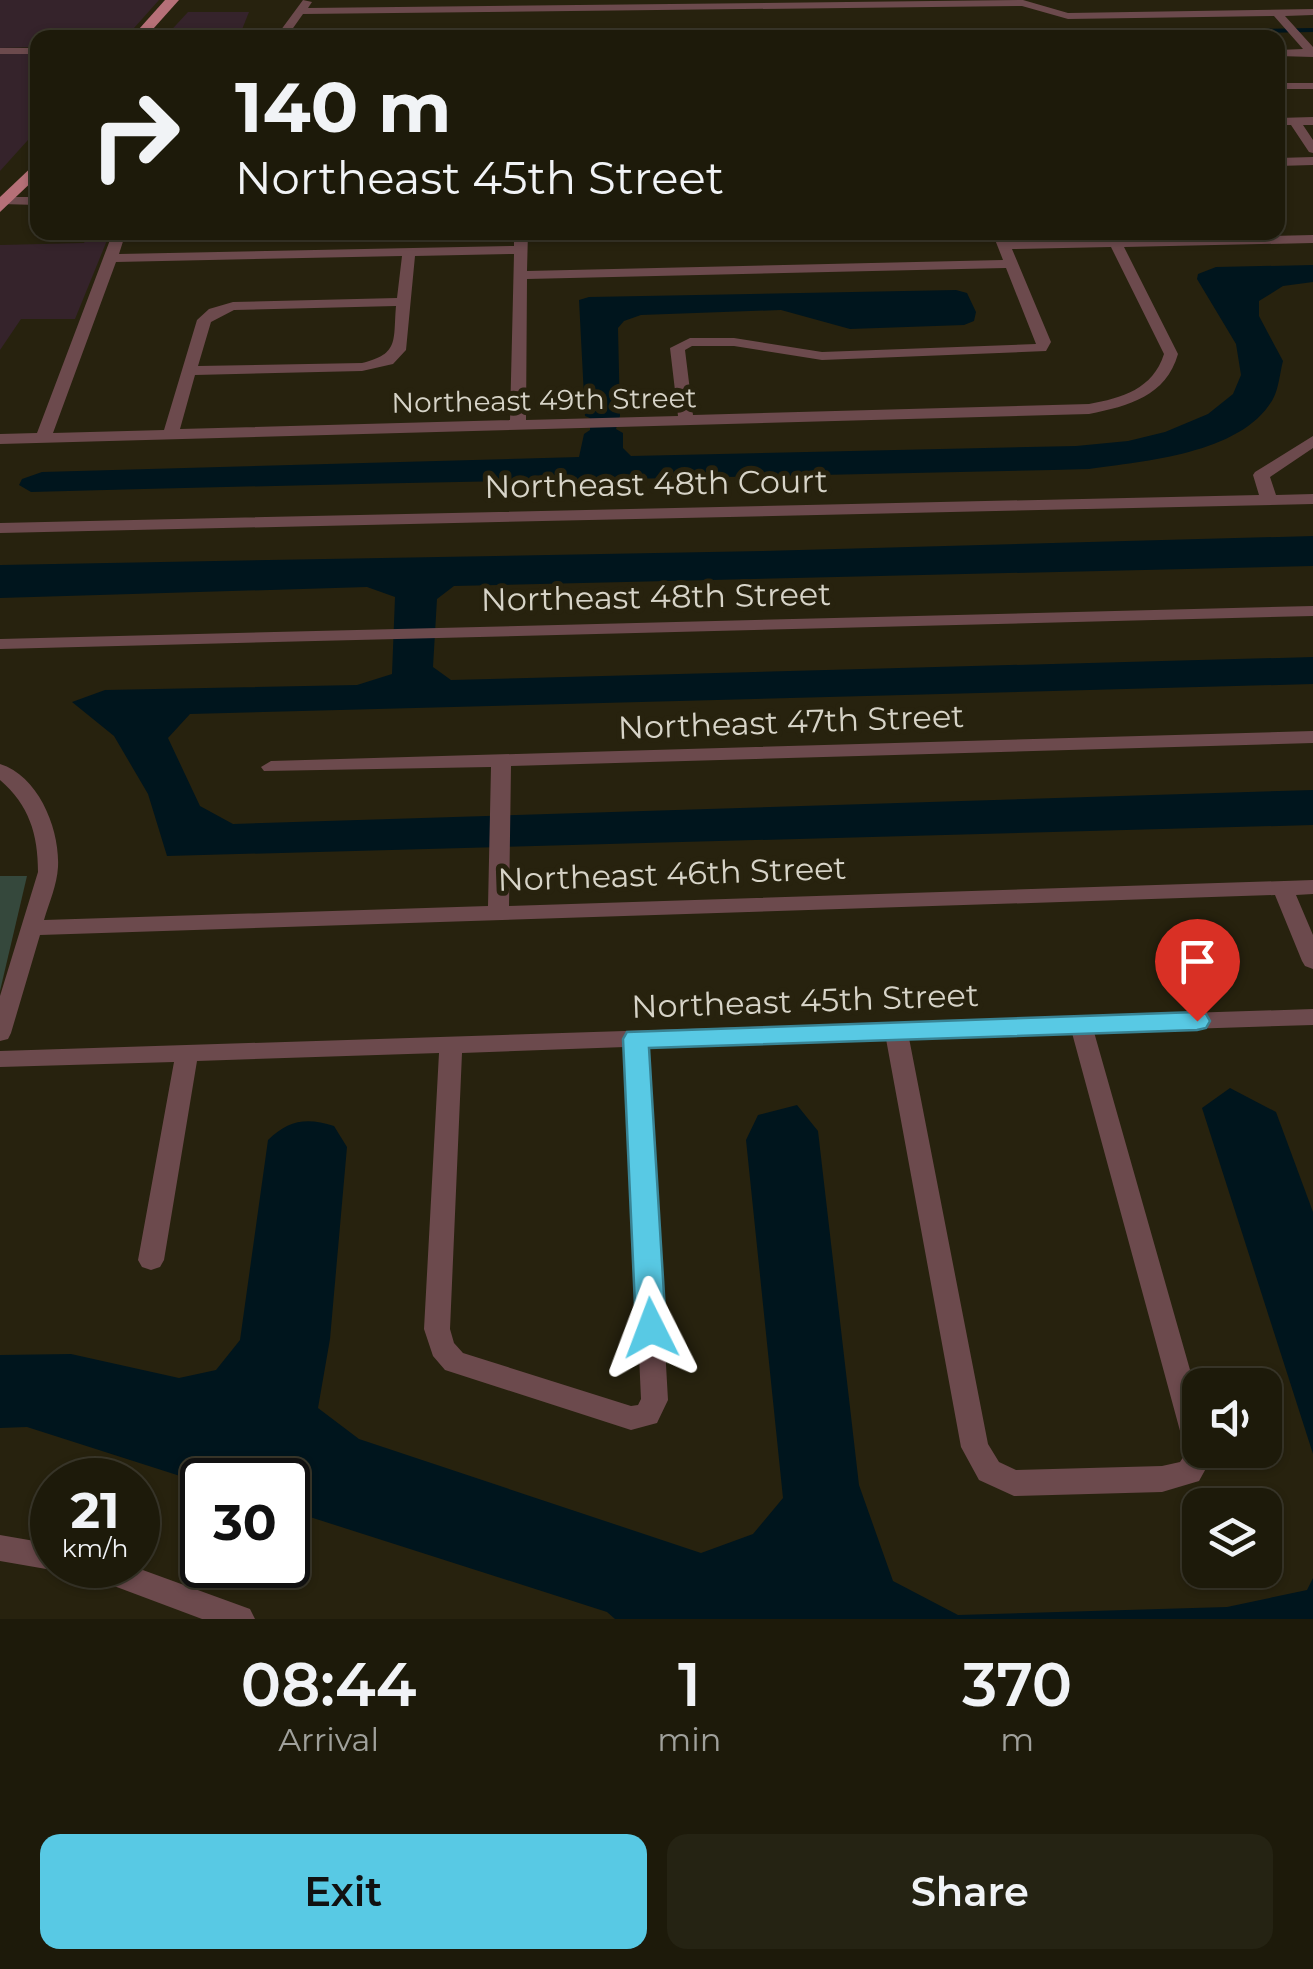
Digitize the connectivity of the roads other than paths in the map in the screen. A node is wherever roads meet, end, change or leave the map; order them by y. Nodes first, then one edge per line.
1 (308, 0) edge
2 (1130, 0) edge
3 (1220, 0) edge
4 (940, 1) edge
5 (710, 2) edge
6 (179, 3) edge
7 (300, 11) junction
8 (1313, 12) edge
9 (1277, 13) junction
10 (1230, 14) junction
11 (1140, 15) junction
12 (147, 30) edge
13 (161, 30) edge
14 (286, 30) edge
15 (716, 30) edge
16 (954, 30) edge
17 (30, 50) edge
18 (0, 51) edge
19 (1285, 52) edge
20 (1312, 53) edge
21 (1285, 86) edge
22 (1313, 86) edge
23 (1285, 122) edge
24 (1295, 122) junction
25 (1313, 122) edge
26 (1313, 149) edge
27 (1313, 161) edge
28 (30, 162) edge
29 (1285, 162) edge
30 (30, 164) edge
31 (0, 183) edge
32 (2, 201) edge
33 (30, 201) edge
34 (1285, 238) edge
35 (1313, 239) edge
36 (117, 240) edge
37 (321, 240) edge
38 (404, 240) edge
39 (520, 240) edge
40 (1000, 240) edge
41 (1113, 240) edge
42 (519, 250) junction
43 (405, 253) junction
44 (318, 254) junction
45 (110, 258) junction
46 (1011, 264) junction
47 (519, 275) junction
48 (404, 302) junction
49 (190, 371) junction
50 (686, 421) junction
51 (518, 426) junction
52 (171, 434) junction
53 (43, 438) junction
54 (0, 439) edge
55 (1313, 441) edge
56 (1313, 499) edge
57 (1269, 500) junction
58 (0, 528) edge
59 (1313, 611) edge
60 (0, 644) edge
61 (1313, 737) edge
62 (501, 760) junction
63 (271, 766) dead end
64 (0, 770) edge
65 (1313, 887) edge
66 (1283, 888) junction
67 (498, 912) junction
68 (33, 928) junction
69 (1313, 961) edge
70 (1313, 1017) edge
71 (1081, 1025) junction
72 (896, 1031) junction
73 (0, 1033) edge
74 (636, 1039) junction
75 (450, 1046) junction
76 (187, 1054) junction
77 (0, 1059) edge
78 (150, 1260) dead end
79 (0, 1548) edge
80 (30, 1553) edge
81 (155, 1588) edge
82 (240, 1619) edge

1 - 7 street
2 - 11 street
3 - 10 street
4 - 5 street
4 - 11 street
4 - 16 street
5 - 7 street
5 - 15 street
6 - 12 main road
6 - 13 main road
7 - 14 street
8 - 9 street
9 - 10 street
9 - 20 street
10 - 11 street
17 - 18 street
19 - 20 street
21 - 22 street
23 - 24 street
24 - 25 street
24 - 26 street
27 - 29 street
28 - 31 main road
30 - 32 main road
32 - 33 street
34 - 35 street
36 - 45 street
37 - 44 street
38 - 43 street
39 - 42 street
40 - 46 street
41 - 50 street, Northeast 49th Street
42 - 43 street
42 - 47 street
43 - 44 street
43 - 48 street
44 - 45 street
45 - 53 street
46 - 47 street
46 - 50 street
47 - 51 street
48 - 49 street
48 - 49 street
49 - 52 street
50 - 51 street, Northeast 49th Street
51 - 52 street, Northeast 49th Street
52 - 53 street, Northeast 49th Street
53 - 54 street, Northeast 49th Street
55 - 57 street
56 - 57 street, Northeast 48th Court
57 - 58 street, Northeast 48th Court
59 - 60 street, Northeast 48th Street
61 - 62 street, Northeast 47th Street
62 - 63 street, Northeast 47th Street
62 - 67 street
64 - 68 street
65 - 66 street, Northeast 46th Street
66 - 67 street, Northeast 46th Street
66 - 69 street
67 - 68 street, Northeast 46th Street
68 - 73 street
70 - 71 street, Northeast 45th Street
71 - 72 street, Northeast 45th Street
71 - 72 street
72 - 74 street, Northeast 45th Street
74 - 75 street, Northeast 45th Street
74 - 75 street
75 - 76 street, Northeast 45th Street
76 - 77 street, Northeast 45th Street
76 - 78 street
79 - 80 street
81 - 82 street

